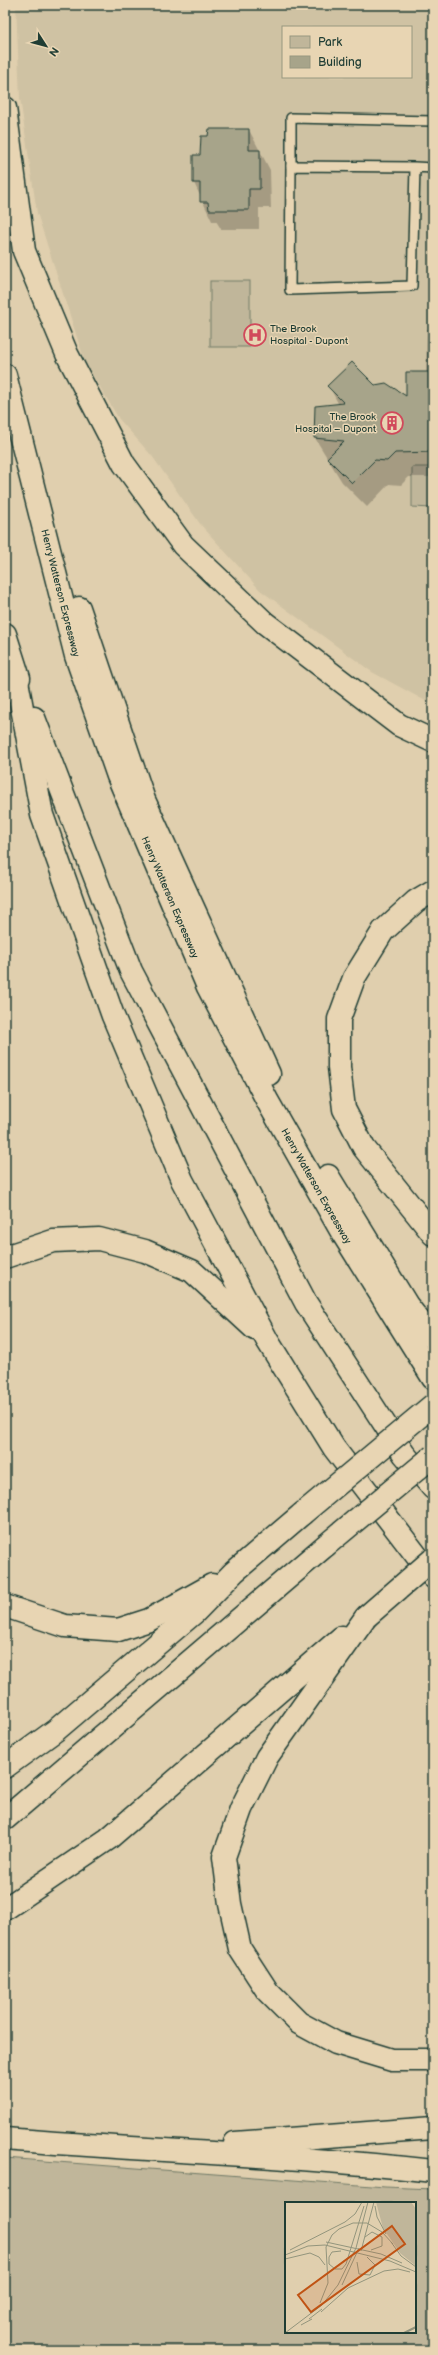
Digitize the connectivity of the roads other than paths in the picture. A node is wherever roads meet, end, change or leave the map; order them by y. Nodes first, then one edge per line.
1 (5, 108) edge
2 (433, 121) edge
3 (291, 166) junction
4 (415, 167) junction
5 (433, 168) edge
6 (5, 374) edge
7 (5, 634) edge
8 (14, 665) junction
9 (433, 741) edge
10 (433, 891) edge
11 (433, 1234) edge
12 (5, 1257) edge
13 (433, 1338) edge
14 (267, 1340) junction
15 (433, 1378) edge
16 (433, 1405) edge
17 (433, 1456) edge
18 (433, 1488) edge
19 (433, 1559) edge
20 (234, 1572) junction
21 (433, 1577) edge
22 (5, 1606) edge
23 (366, 1617) junction
24 (5, 1767) edge
25 (5, 1819) edge
26 (5, 1909) edge
27 (433, 2060) edge
28 (433, 2128) edge
29 (5, 2139) edge
30 (142, 2150) junction
31 (433, 2171) edge

1 - 9 highway
2 - 3 lane
3 - 4 lane
3 - 4 lane
4 - 5 lane
6 - 13 highway
6 - 15 highway, Henry Watterson Expressway
7 - 8 highway
8 - 14 highway
8 - 18 highway
10 - 11 highway
12 - 14 highway
14 - 21 highway
16 - 20 highway, bridge
17 - 25 highway, bridge
19 - 23 highway, bridge
20 - 22 highway
20 - 24 highway
23 - 26 highway
23 - 27 highway
28 - 30 highway
29 - 30 highway
30 - 31 highway

